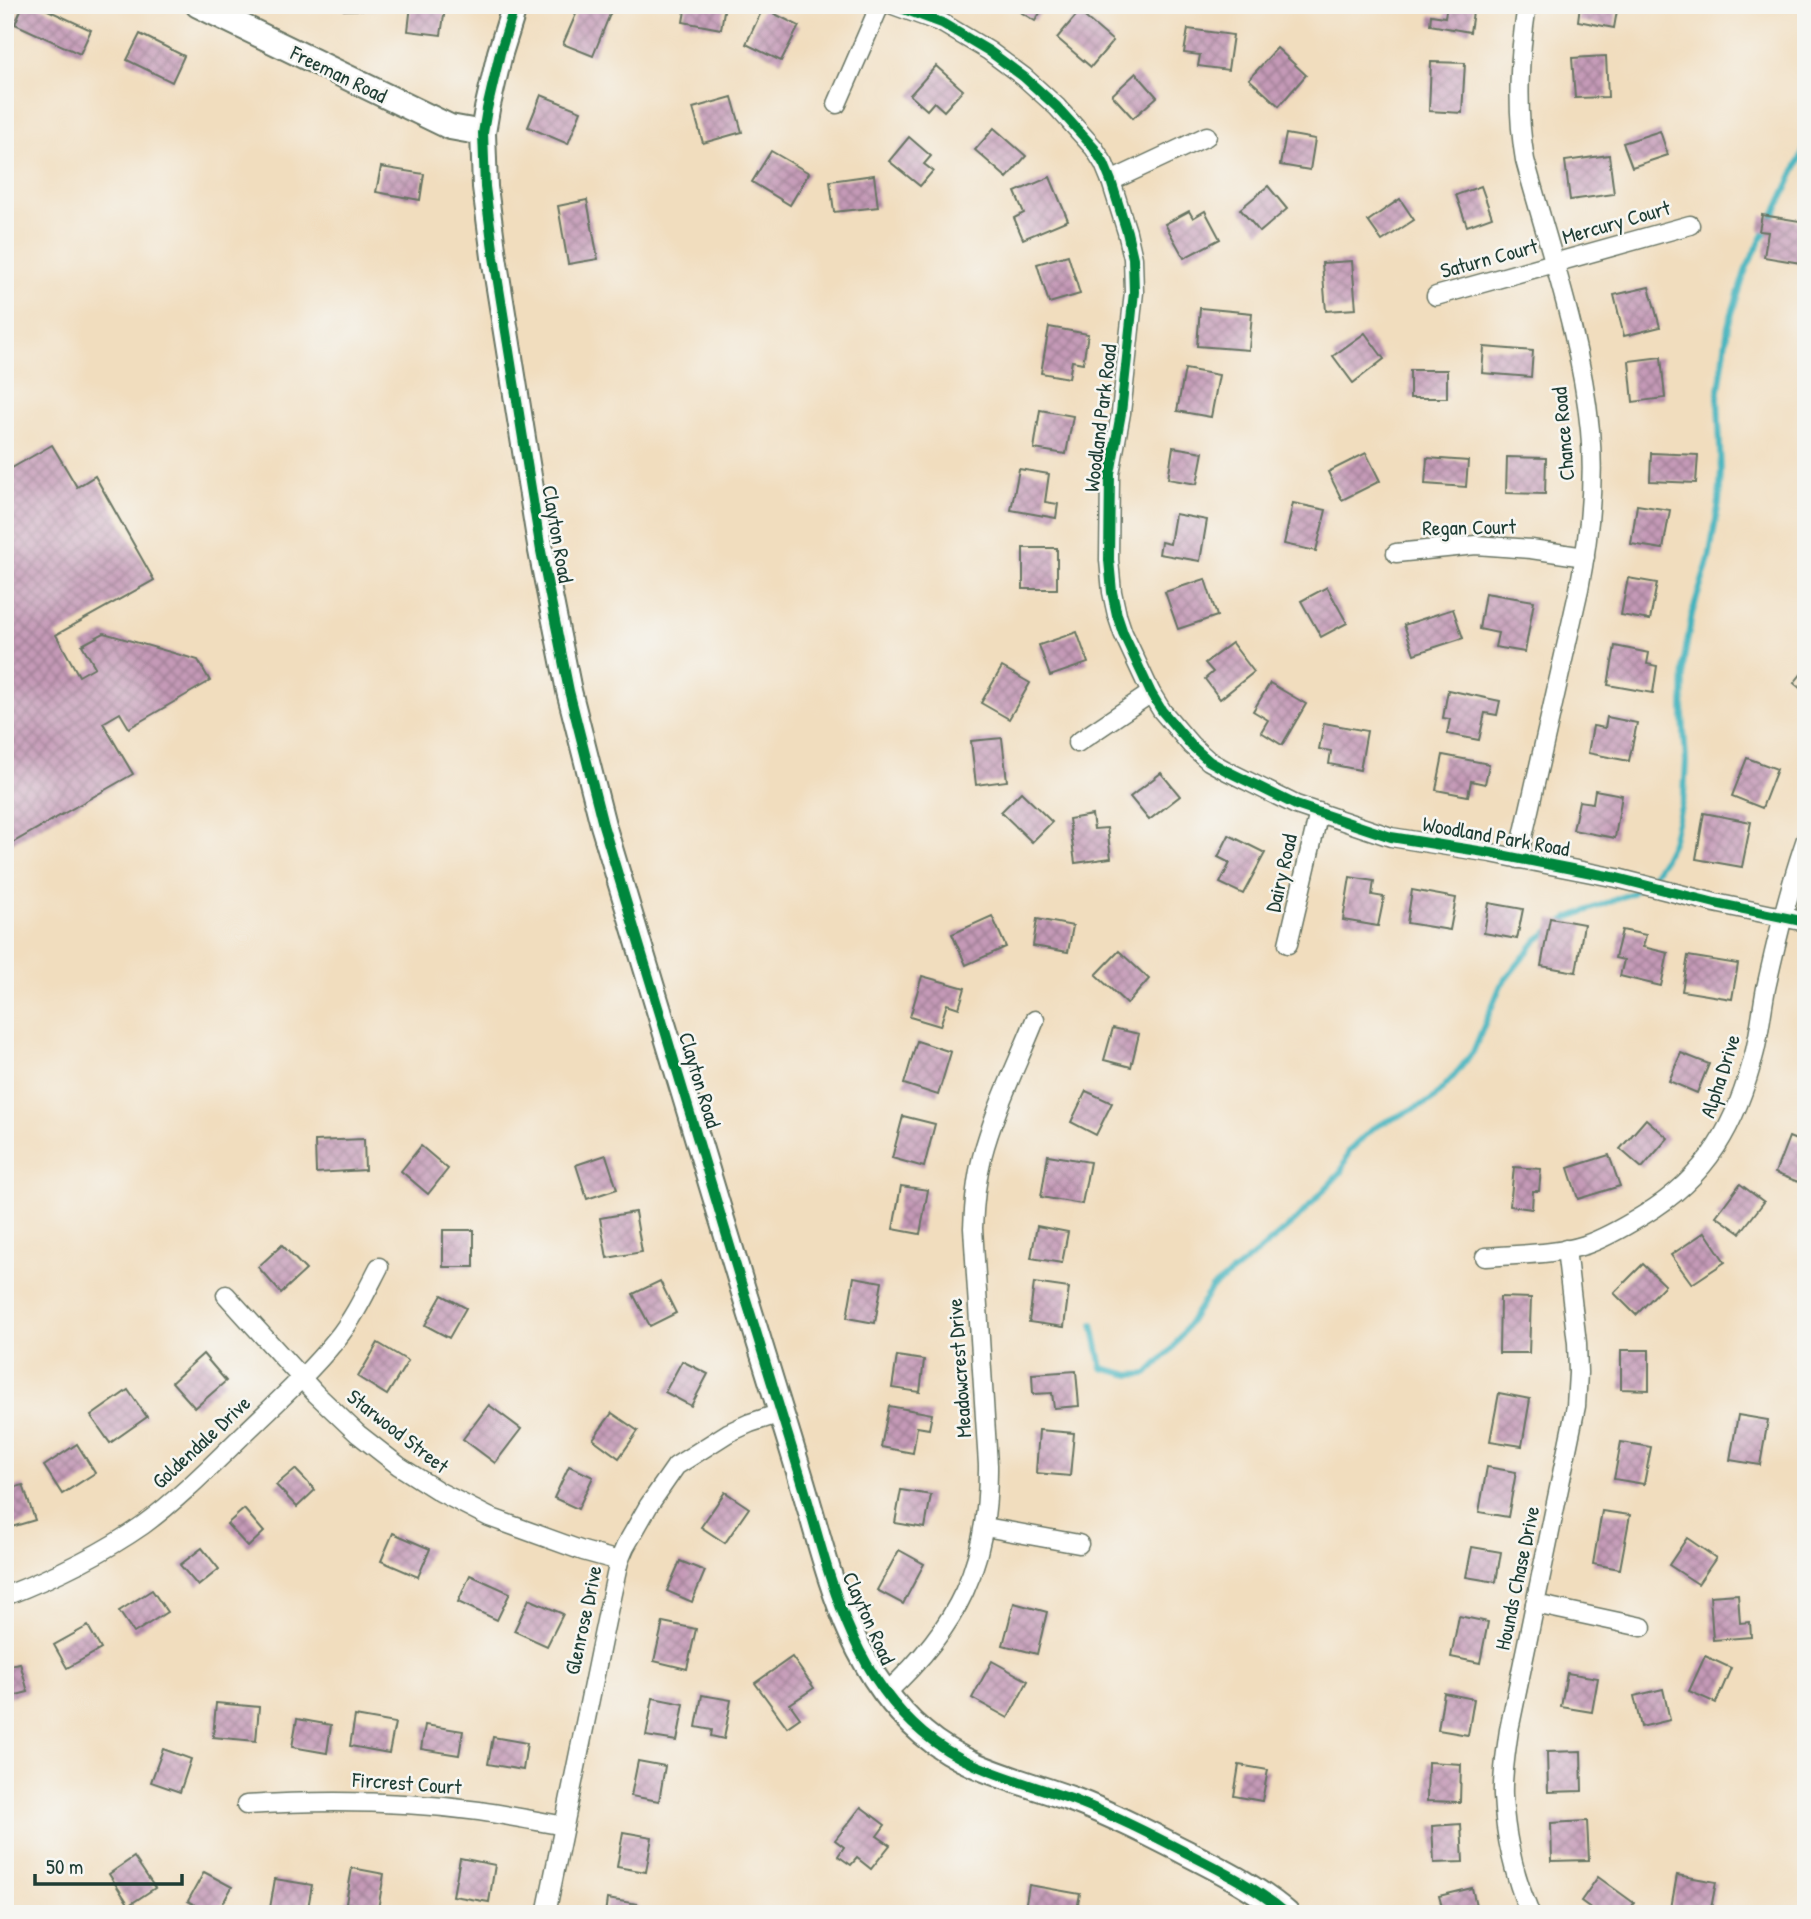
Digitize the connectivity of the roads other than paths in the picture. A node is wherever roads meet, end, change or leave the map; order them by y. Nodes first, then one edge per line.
1 (198, 5) edge
2 (515, 5) edge
3 (880, 5) edge
4 (893, 5) edge
5 (1527, 5) edge
6 (837, 104) dead end
7 (483, 133) junction
8 (1207, 136) dead end
9 (1111, 181) junction
10 (1690, 225) dead end
11 (1554, 263) junction
12 (1436, 296) dead end
13 (1396, 553) dead end
14 (1585, 557) junction
15 (1151, 693) junction
16 (1077, 743) dead end
17 (1319, 812) junction
18 (1806, 839) edge
19 (1518, 859) junction
20 (1783, 918) junction
21 (1806, 922) edge
22 (1288, 944) dead end
23 (1035, 1020) dead end
24 (1566, 1249) junction
25 (1485, 1257) dead end
26 (379, 1267) dead end
27 (226, 1296) dead end
28 (302, 1378) junction
29 (780, 1413) junction
30 (985, 1527) junction
31 (1079, 1544) dead end
32 (619, 1561) junction
33 (5, 1596) edge
34 (1535, 1604) junction
35 (1643, 1627) dead end
36 (886, 1693) junction
37 (246, 1804) dead end
38 (564, 1826) junction
39 (1279, 1910) edge
40 (546, 1914) edge
41 (1530, 1914) edge

1 - 7 street, Freeman Road
2 - 7 street, Clayton Road
3 - 6 street
4 - 9 street, Woodland Park Road
5 - 11 street, Chance Road
7 - 29 street, Clayton Road
8 - 9 street
9 - 15 street, Woodland Park Road
10 - 11 street, Mercury Court
11 - 12 street, Saturn Court
11 - 14 street, Chance Road
13 - 14 street, Regan Court
14 - 19 street, Chance Road
15 - 16 street
15 - 17 street, Woodland Park Road
17 - 19 street, Woodland Park Road
17 - 22 street, Dairy Road
18 - 20 street, Alpha Drive
19 - 20 street, Woodland Park Road
20 - 21 street, Woodland Park Road
20 - 24 street, Alpha Drive
23 - 30 street, Meadowcrest Drive
24 - 25 street, Alpha Drive
24 - 34 street, Hounds Chase Drive
26 - 28 street, Goldendale Drive
27 - 28 street, Starwood Street
28 - 32 street, Starwood Street
28 - 33 street, Goldendale Drive
29 - 32 street, Glenrose Drive
29 - 36 street, Clayton Road
30 - 31 street
30 - 36 street, Meadowcrest Drive
32 - 38 street, Glenrose Drive
34 - 35 street
34 - 41 street, Hounds Chase Drive
36 - 39 street, Clayton Road
37 - 38 street, Fircrest Court
38 - 40 street, Glenrose Drive

